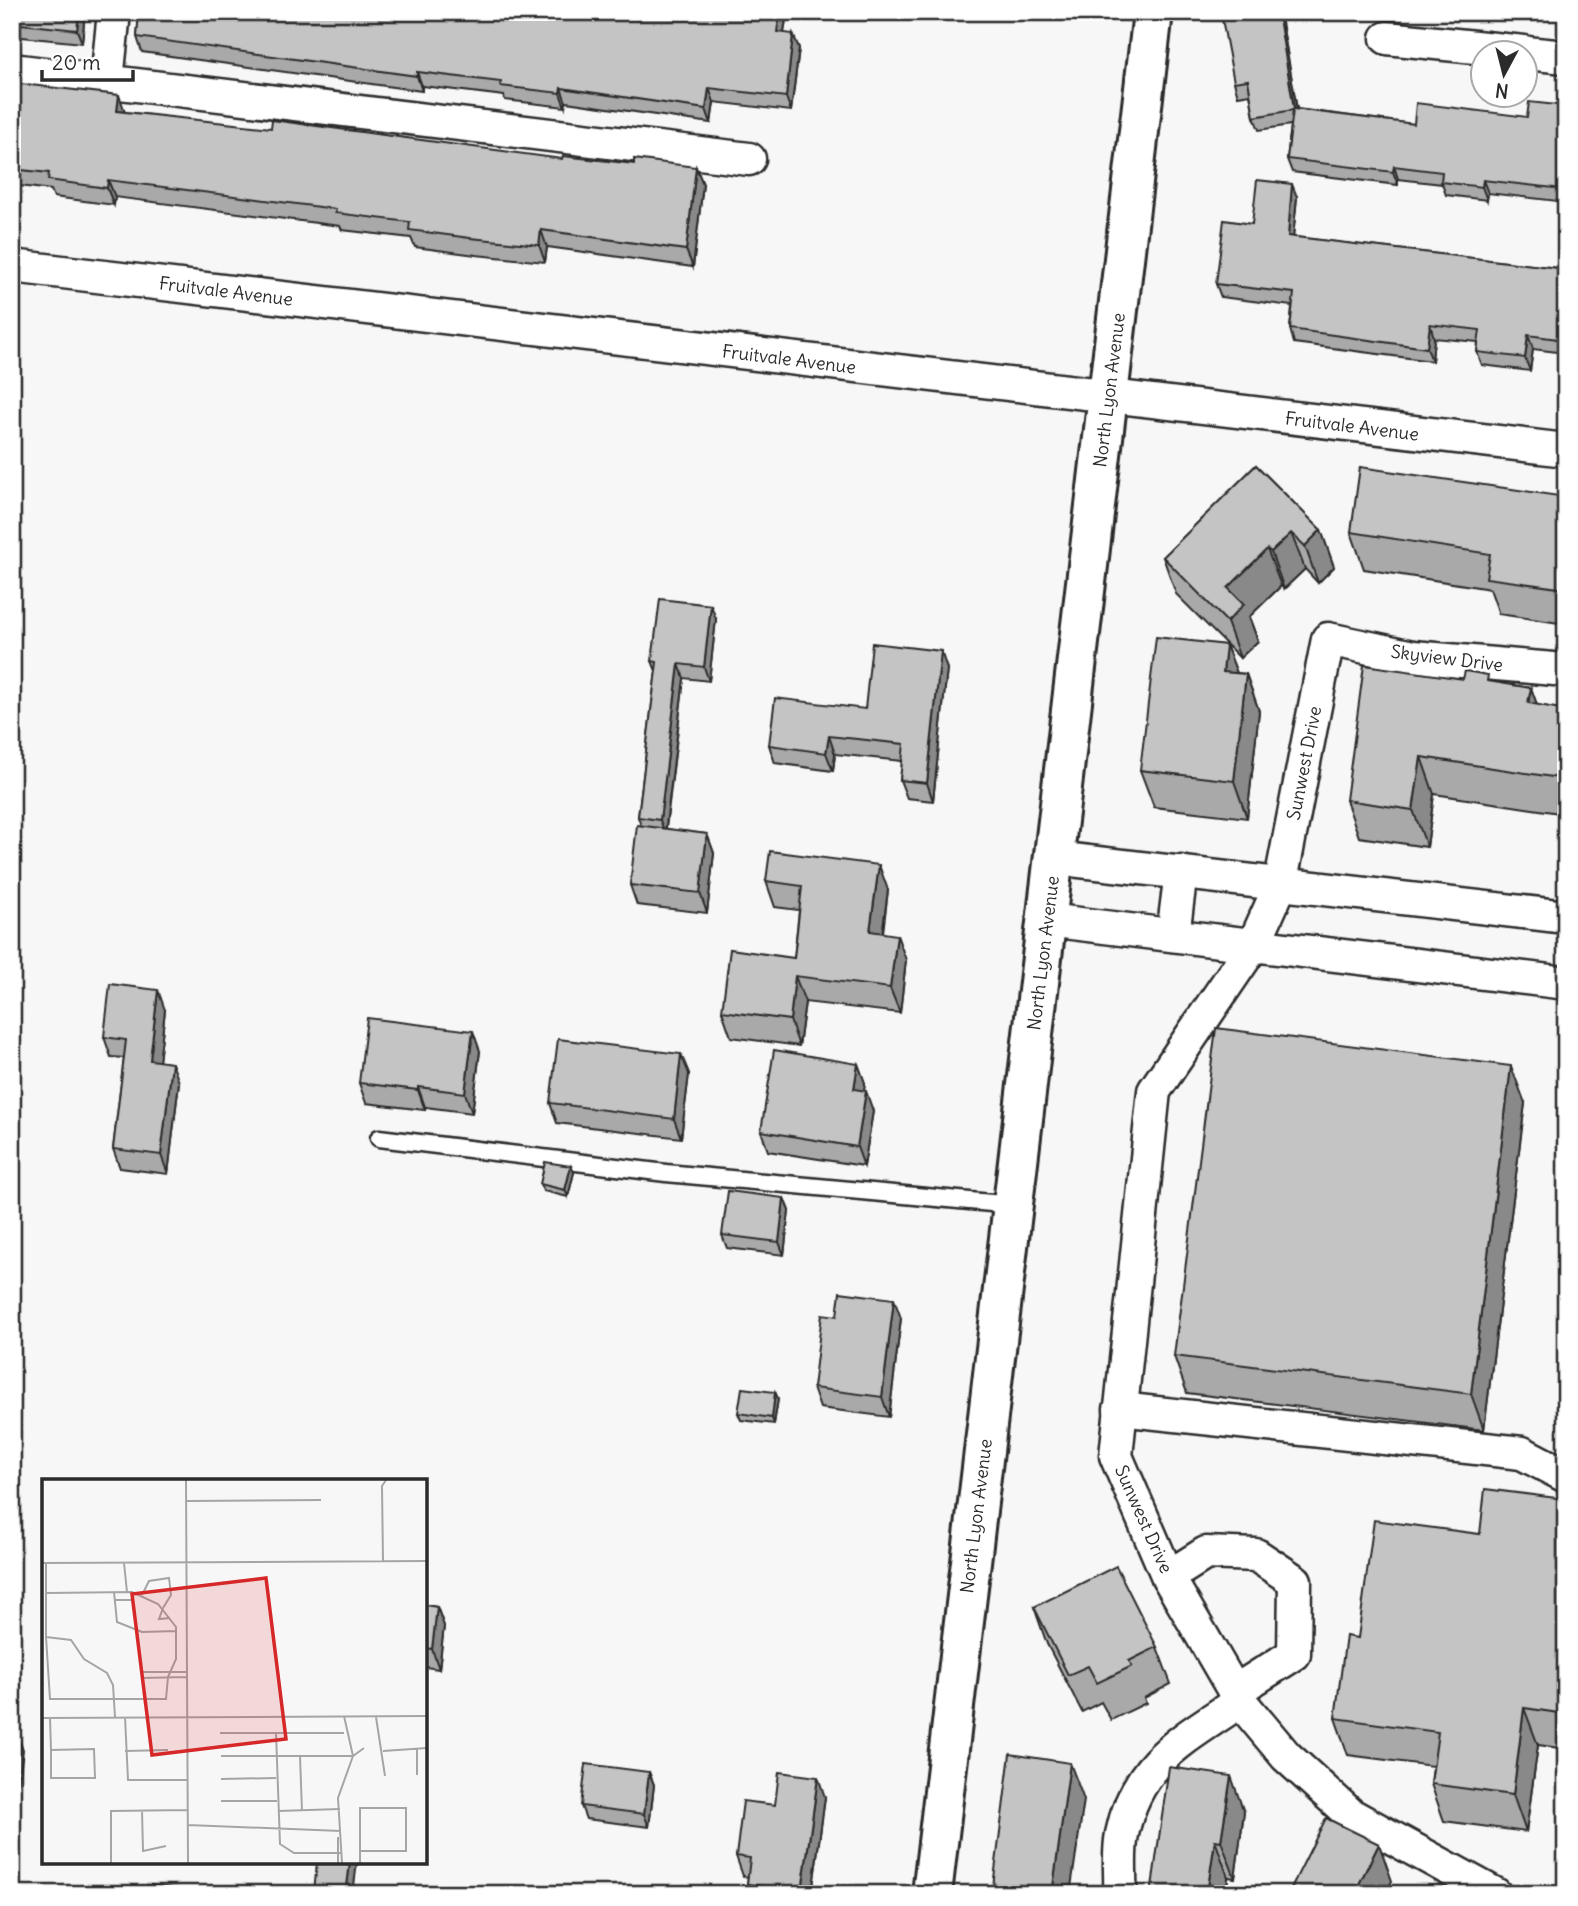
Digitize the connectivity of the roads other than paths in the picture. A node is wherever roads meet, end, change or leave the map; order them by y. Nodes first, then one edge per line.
1 (114, 12) edge
2 (1153, 12) edge
3 (1387, 38) dead end
4 (1470, 47) edge
5 (1540, 54) edge
6 (1566, 57) edge
7 (12, 70) edge
8 (107, 81) junction
9 (749, 159) dead end
10 (12, 266) edge
11 (1108, 397) junction
12 (1566, 450) edge
13 (1328, 639) joint
14 (1566, 670) edge
15 (1054, 858) junction
16 (1181, 873) junction
17 (1280, 886) junction
18 (1566, 918) edge
19 (1047, 919) junction
20 (1173, 935) junction
21 (1254, 944) junction
22 (1566, 983) edge
23 (379, 1138) dead end
24 (1013, 1205) junction
25 (1120, 1409) junction
26 (1566, 1476) edge
27 (1168, 1577) junction
28 (1237, 1697) junction
29 (1459, 1885) edge
30 (932, 1894) edge
31 (1120, 1894) edge
32 (1495, 1894) edge

1 - 8 street
2 - 11 street, North Lyon Avenue
3 - 4 street
5 - 6 street
7 - 8 street
8 - 9 street
10 - 11 street, Fruitvale Avenue
11 - 12 street, Fruitvale Avenue
11 - 15 street, North Lyon Avenue
13 - 14 street, Skyview Drive
13 - 17 street, Sunwest Drive
15 - 16 street
15 - 19 street, North Lyon Avenue
16 - 17 street
16 - 20 street
17 - 18 street
17 - 21 street, Sunwest Drive
19 - 20 street
19 - 24 street, North Lyon Avenue
20 - 21 street
21 - 22 street
21 - 25 street, Sunwest Drive
23 - 24 lane
24 - 30 street, North Lyon Avenue
25 - 26 street
25 - 27 street, Sunwest Drive
27 - 28 street, Sunwest Drive
27 - 28 street
28 - 29 street, Sunwest Drive
28 - 31 street
29 - 32 street, Sunwest Drive

